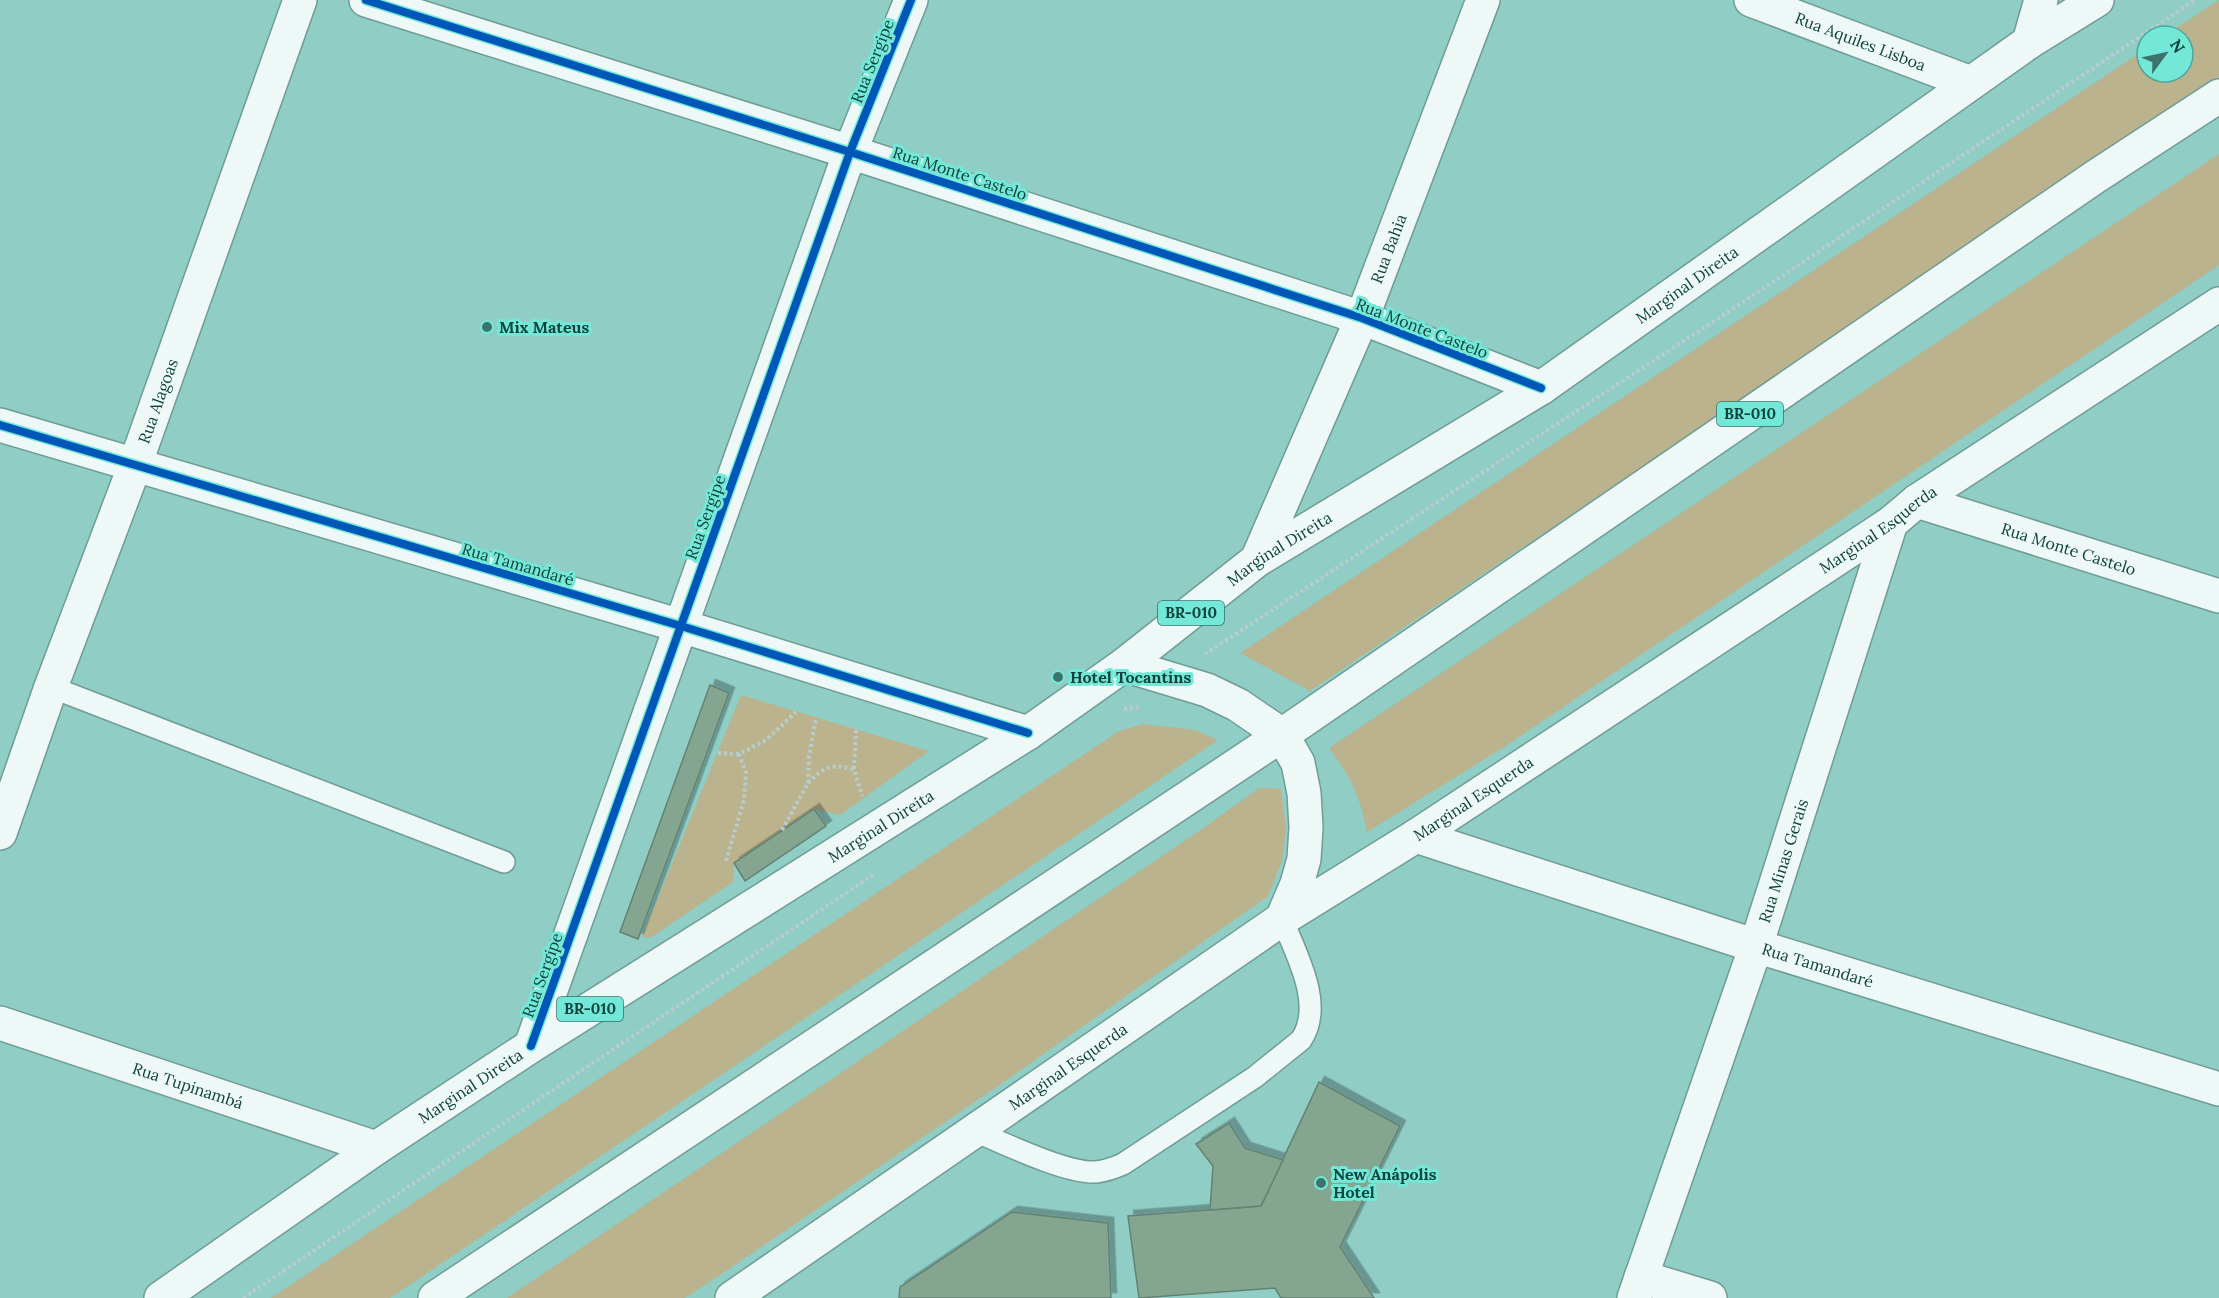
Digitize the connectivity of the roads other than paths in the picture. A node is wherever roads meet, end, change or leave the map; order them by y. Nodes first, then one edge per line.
1 (300, 0) edge
2 (366, 0) edge
3 (911, 0) edge
4 (1483, 0) edge
5 (1751, 0) edge
6 (2041, 0) edge
7 (2097, 0) edge
8 (2030, 42) junction
9 (1971, 83) junction
10 (2219, 96) edge
11 (850, 152) junction
12 (2219, 304) edge
13 (1362, 318) junction
14 (1541, 388) junction
15 (0, 425) edge
16 (135, 465) junction
17 (1917, 501) junction
18 (1891, 523) junction
19 (1257, 560) junction
20 (2219, 596) edge
21 (681, 626) junction
22 (1124, 665) junction
23 (51, 687) junction
24 (1028, 733) junction
25 (1282, 735) junction
26 (0, 833) edge
27 (1416, 836) junction
28 (504, 862) dead end
29 (1282, 919) junction
30 (1756, 945) junction
31 (0, 1023) edge
32 (531, 1046) junction
33 (2219, 1089) edge
34 (975, 1131) junction
35 (376, 1148) junction
36 (1638, 1287) edge
37 (735, 1297) edge
38 (161, 1298) edge
39 (435, 1298) edge
40 (1710, 1298) edge

1 - 16 main road, Rua Alagoas
2 - 11 main road, Rua Monte Castelo
3 - 11 main road, Rua Sergipe
4 - 13 main road, Rua Bahia
5 - 9 main road, Rua Aquiles Lisboa
6 - 8 main road
7 - 8 main road, Marginal Direita / BR-010
8 - 9 main road, Marginal Direita / BR-010
9 - 14 main road, Marginal Direita / BR-010
10 - 25 main road, BR-010
11 - 13 main road, Rua Monte Castelo
11 - 21 main road, Rua Sergipe
12 - 17 main road, Marginal Esquerda
13 - 14 main road, Rua Monte Castelo
13 - 19 main road, Rua Bahia
14 - 19 main road, Marginal Direita / BR-010
15 - 16 main road, Rua Tamandaré
16 - 21 main road, Rua Tamandaré
16 - 23 main road, Rua Alagoas
17 - 18 main road, Marginal Esquerda
17 - 20 main road, Rua Monte Castelo
18 - 27 main road, Marginal Esquerda
18 - 30 main road, Rua Minas Gerais
19 - 22 main road, Marginal Direita / BR-010
21 - 24 main road, Rua Tamandaré
21 - 32 main road, Rua Sergipe
22 - 24 main road, Marginal Direita / BR-010
22 - 25 main road
23 - 26 main road, Rua Alagoas
23 - 28 lane
24 - 32 main road, Marginal Direita / BR-010
25 - 29 main road
25 - 39 main road, BR-010
27 - 29 main road, Marginal Esquerda
27 - 30 main road, Rua Tamandaré
29 - 34 main road, Marginal Esquerda
29 - 34 lane
30 - 33 main road, Rua Tamandaré
30 - 36 main road, Rua Minas Gerais
31 - 35 main road, Rua Tupinambá
32 - 35 main road, Marginal Direita / BR-010
34 - 37 main road, Marginal Esquerda
35 - 38 main road, Marginal Direita / BR-010
36 - 40 main road

